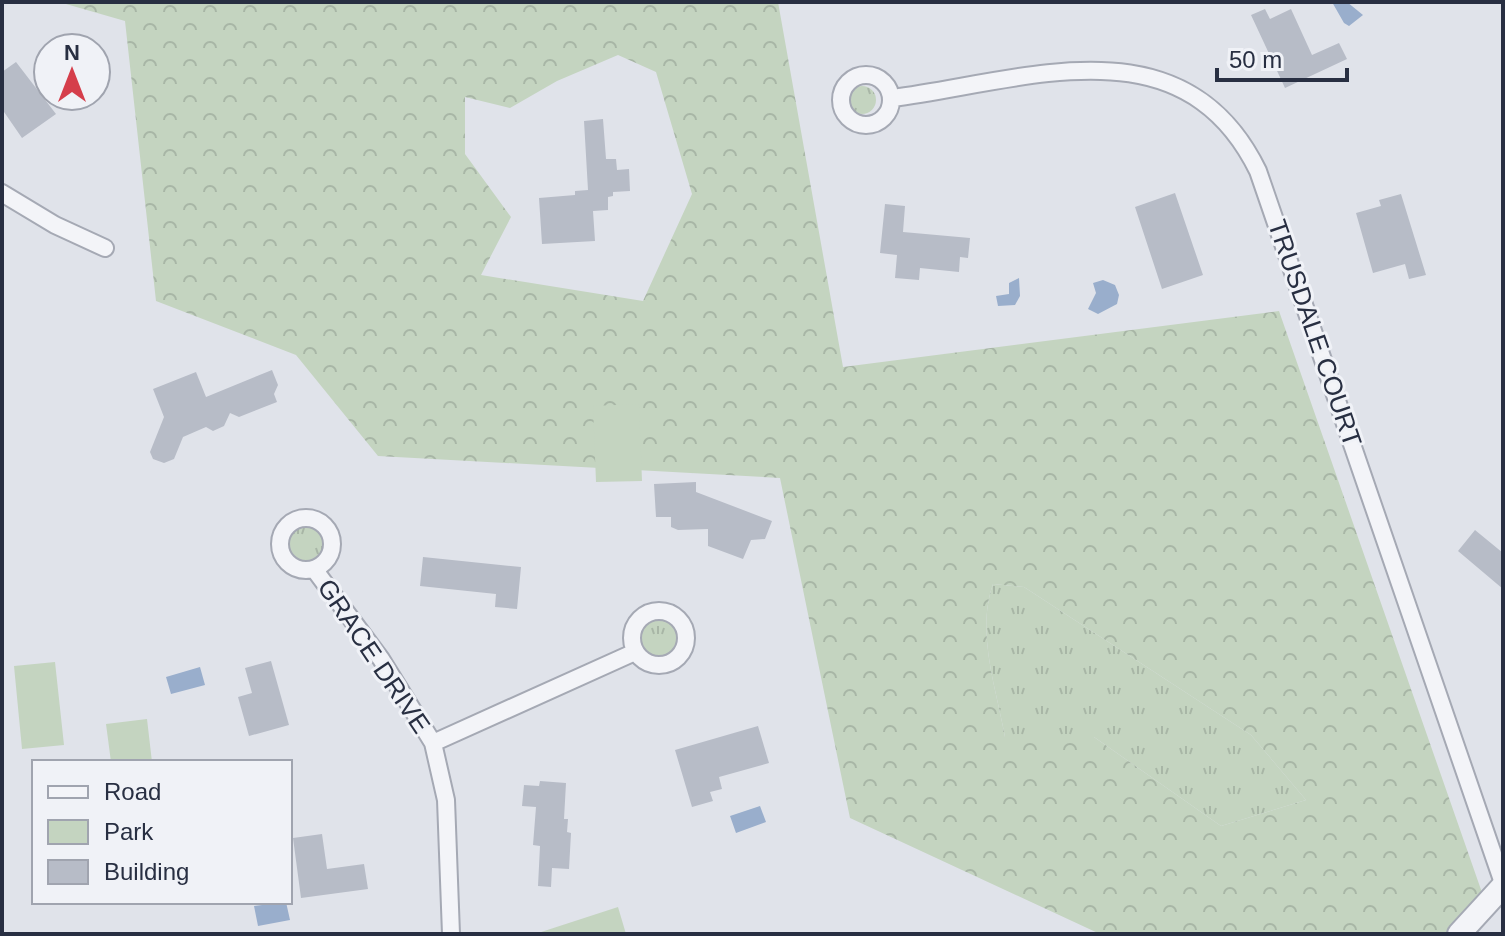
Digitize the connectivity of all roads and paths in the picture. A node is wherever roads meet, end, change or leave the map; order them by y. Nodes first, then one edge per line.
1 (892, 98) dead end
2 (2, 193) edge
3 (105, 248) dead end
4 (314, 569) dead end
5 (635, 652) dead end
6 (433, 743) junction
7 (1503, 884) edge
8 (451, 934) edge
9 (1459, 934) edge

1 - 7 street, TRUSDALE COURT
2 - 3 street
4 - 6 street, GRACE DRIVE
5 - 6 street
6 - 8 street, GRACE DRIVE
7 - 9 street

